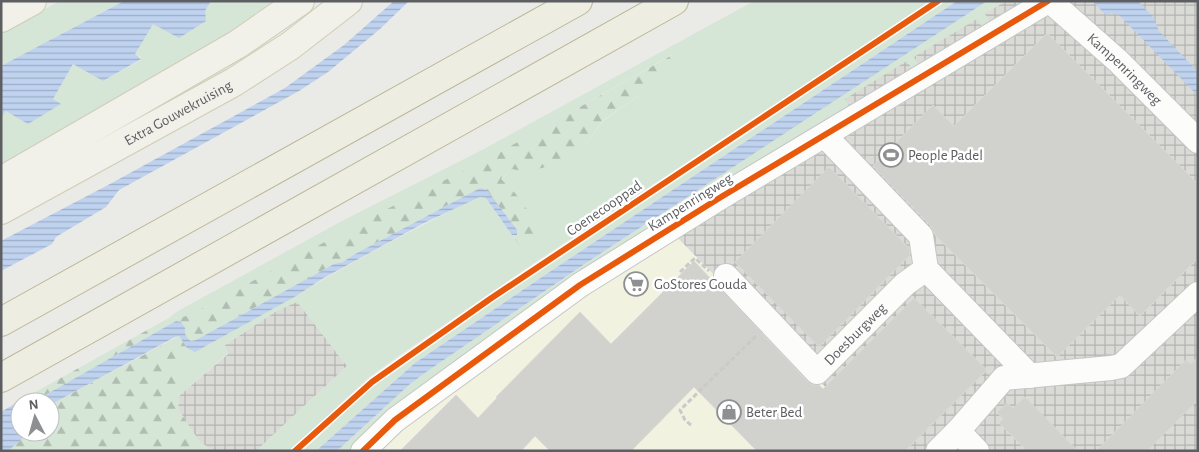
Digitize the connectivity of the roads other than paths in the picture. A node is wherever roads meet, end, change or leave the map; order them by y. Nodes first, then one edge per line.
1 (32, 1) edge
2 (300, 1) edge
3 (348, 1) edge
4 (578, 1) edge
5 (674, 1) edge
6 (1049, 1) edge
7 (1, 18) edge
8 (825, 136) junction
9 (1198, 140) edge
10 (1, 181) edge
11 (1, 210) edge
12 (926, 270) junction
13 (726, 276) road end
14 (1196, 301) edge
15 (1, 322) edge
16 (1030, 376) junction
17 (1, 378) edge
18 (958, 431) junction
19 (363, 451) edge
20 (938, 451) edge
21 (977, 451) edge

1 - 7 main road
2 - 10 main road, Extra Gouwekruising
3 - 11 main road, Extra Gouwekruising
4 - 15 highway
5 - 17 highway
6 - 8 street, Kampenringweg
6 - 9 street, Kampenringweg
8 - 12 street
8 - 19 street, Kampenringweg
12 - 13 street, Doesburgweg
12 - 16 street
14 - 16 street
16 - 18 street
18 - 20 street
18 - 21 street

